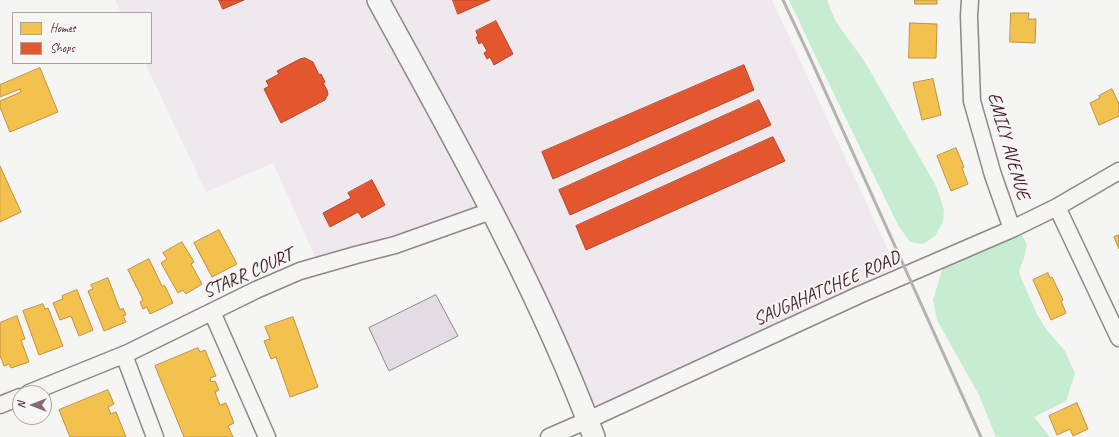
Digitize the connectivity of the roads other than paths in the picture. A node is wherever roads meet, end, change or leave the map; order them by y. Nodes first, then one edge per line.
1 (378, 0) edge
2 (970, 0) edge
3 (1119, 171) edge
4 (1057, 207) junction
5 (491, 211) junction
6 (1012, 229) junction
7 (212, 312) junction
8 (1119, 338) edge
9 (124, 355) junction
10 (50, 385) edge
11 (12, 400) edge
12 (0, 405) edge
13 (591, 429) edge
14 (155, 437) edge
15 (267, 437) edge
16 (549, 437) edge

1 - 5 main road
2 - 6 street, EMILY AVENUE
3 - 4 street, SAUGAHATCHEE ROAD
4 - 6 street, SAUGAHATCHEE ROAD
4 - 8 street
5 - 7 street, STARR COURT
5 - 13 main road
6 - 13 street, SAUGAHATCHEE ROAD
7 - 9 street, STARR COURT
7 - 15 street
9 - 10 street, STARR COURT
9 - 14 street
11 - 12 street
13 - 16 street, SAUGAHATCHEE ROAD

